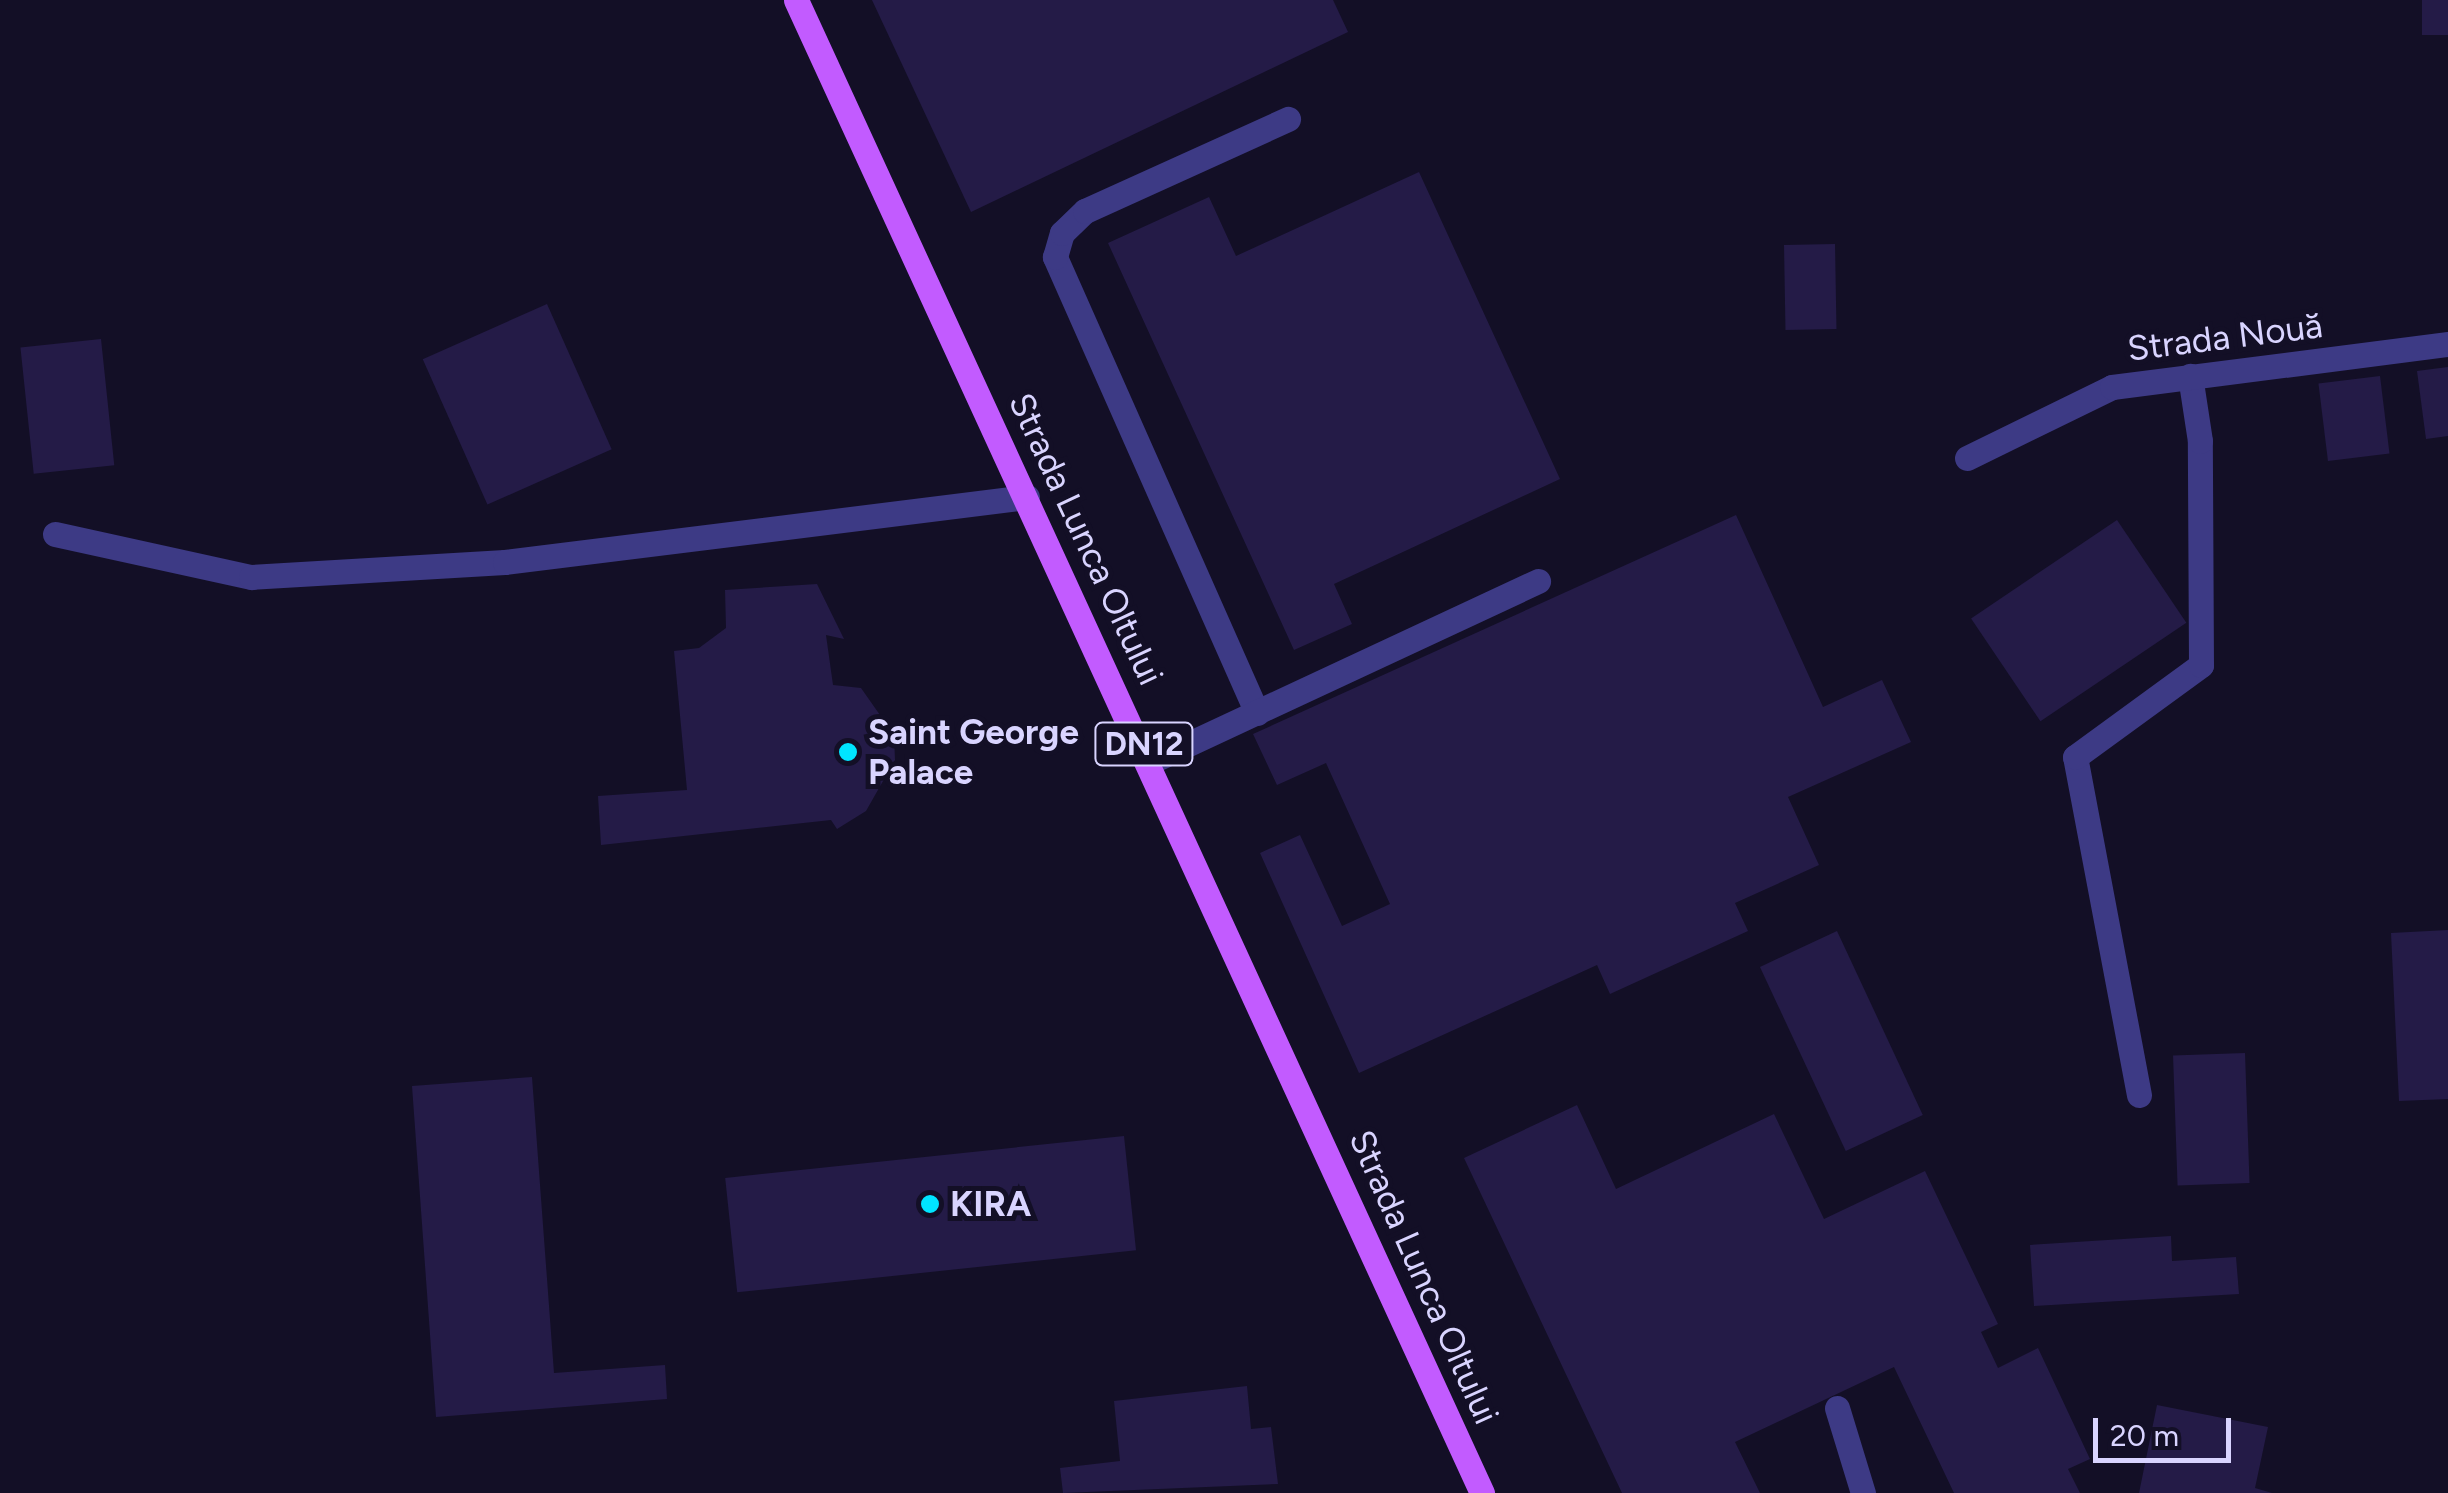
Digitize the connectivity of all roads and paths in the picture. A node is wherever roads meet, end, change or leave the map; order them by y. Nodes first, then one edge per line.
1 (796, 0) edge
2 (1288, 119) dead end
3 (2448, 344) edge
4 (2190, 376) junction
5 (1967, 458) dead end
6 (1027, 497) junction
7 (55, 534) dead end
8 (1538, 581) dead end
9 (1257, 713) junction
10 (1152, 761) junction
11 (2139, 1095) dead end
12 (1837, 1408) dead end
13 (1482, 1493) edge
14 (1863, 1493) edge

1 - 6 main road, Strada Lunca Oltului / DN12
2 - 9 street
3 - 4 street, Strada Nouă
4 - 5 street, Strada Nouă
4 - 11 street
6 - 7 street
6 - 10 main road, Strada Lunca Oltului / DN12
8 - 9 street
9 - 10 street
10 - 13 main road, Strada Lunca Oltului / DN12
12 - 14 street

